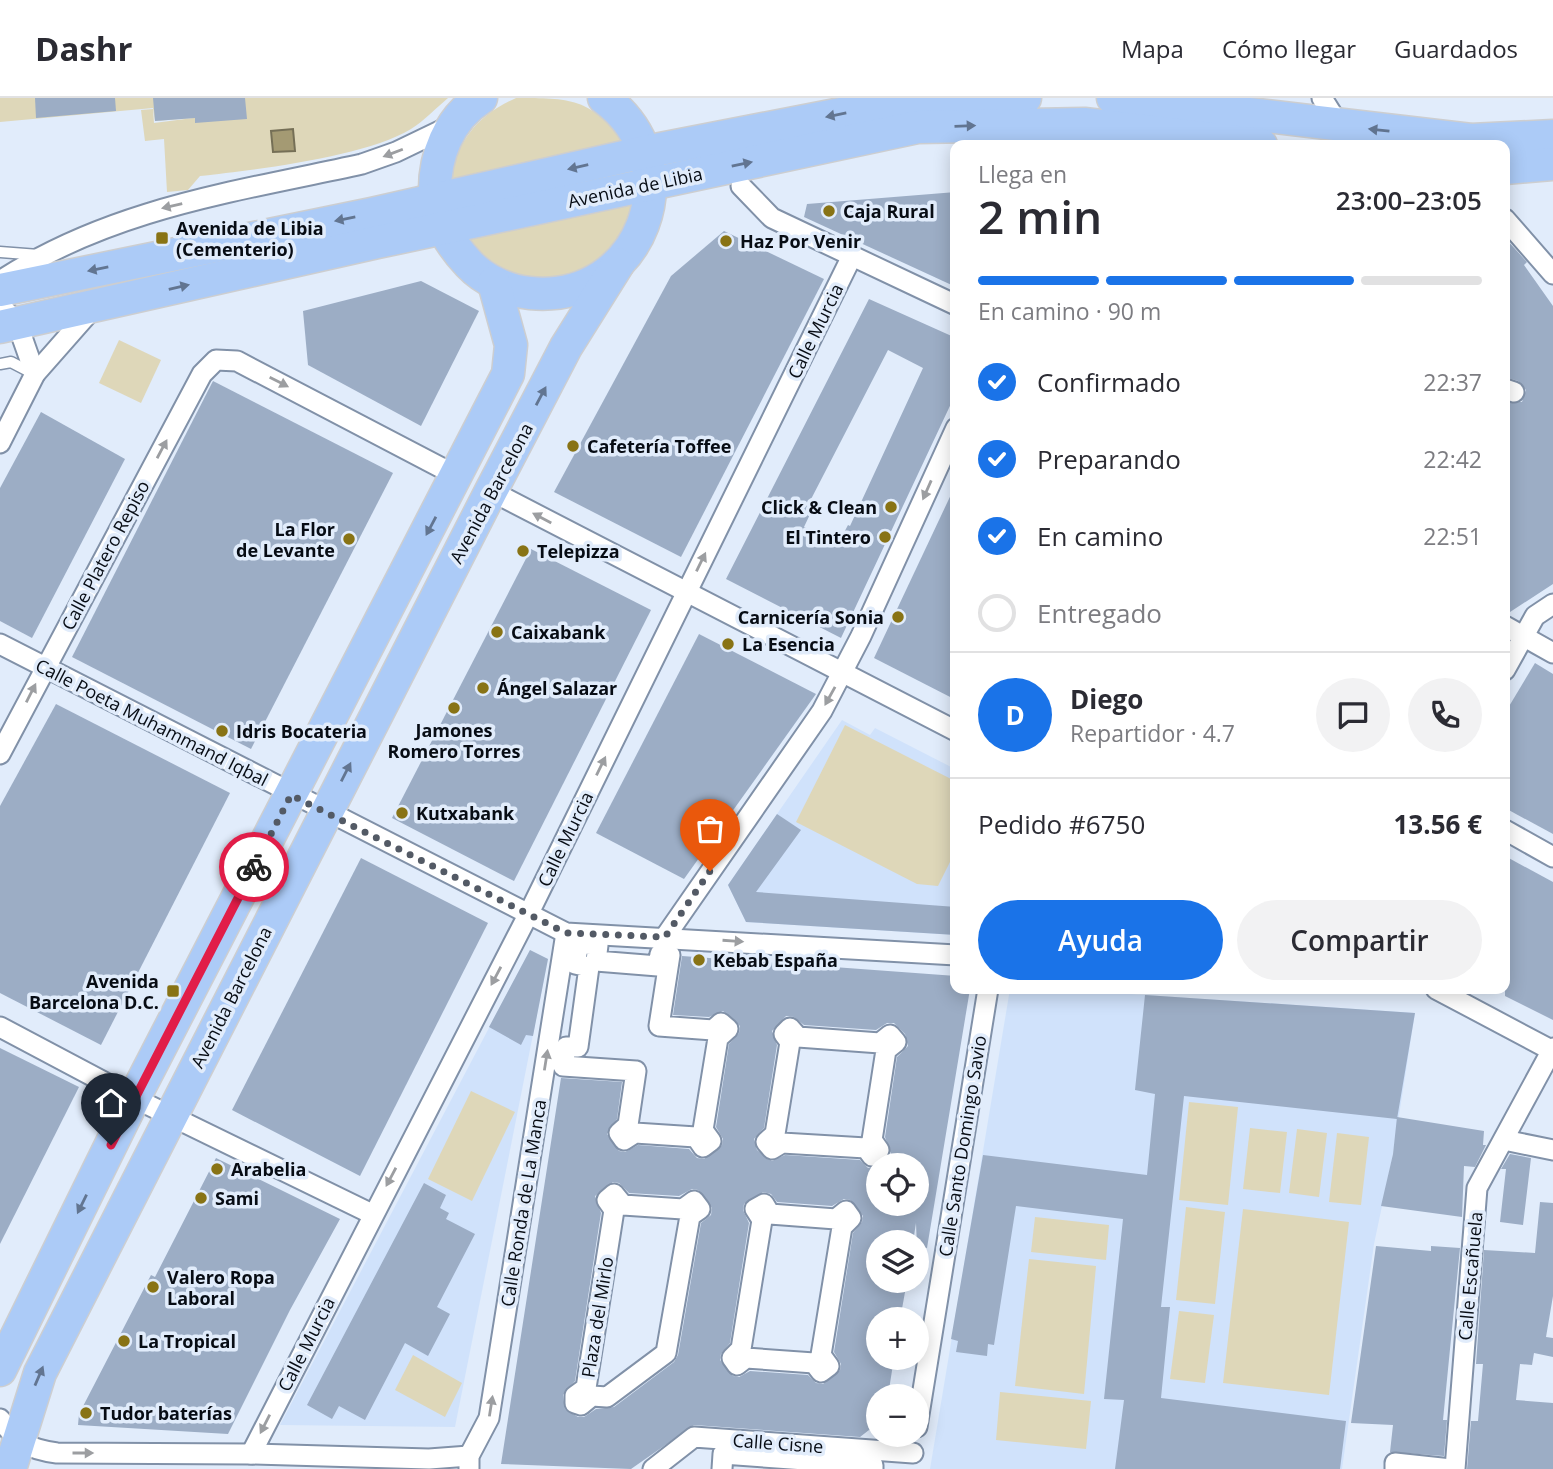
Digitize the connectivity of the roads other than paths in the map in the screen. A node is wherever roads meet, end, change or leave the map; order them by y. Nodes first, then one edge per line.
1 (481, 98) edge
2 (604, 98) edge
3 (1025, 98) edge
4 (1113, 98) edge
5 (1322, 98) edge
6 (939, 99) edge
7 (454, 123) junction
8 (1339, 125) junction
9 (1084, 134) edge
10 (1553, 136) edge
11 (1230, 140) edge
12 (645, 152) junction
13 (1553, 164) edge
14 (1510, 168) edge
15 (651, 183) junction
16 (741, 186) dead end
17 (439, 214) junction
18 (1510, 225) edge
19 (0, 252) edge
20 (39, 256) junction
21 (851, 258) junction
22 (618, 264) junction
23 (1553, 274) edge
24 (0, 281) edge
25 (494, 283) junction
26 (0, 290) edge
27 (950, 302) edge
28 (94, 306) junction
29 (6, 318) edge
30 (0, 364) edge
31 (35, 374) junction
32 (950, 441) edge
33 (0, 443) edge
34 (457, 476) junction
35 (491, 491) junction
36 (686, 593) junction
37 (1553, 604) edge
38 (1510, 629) edge
39 (1523, 636) junction
40 (0, 644) edge
41 (1553, 653) edge
42 (1510, 661) edge
43 (44, 667) junction
44 (843, 671) junction
45 (950, 728) edge
46 (0, 754) edge
47 (291, 795) junction
48 (326, 813) junction
49 (1510, 833) edge
50 (1553, 857) edge
51 (528, 915) junction
52 (566, 933) junction
53 (665, 937) junction
54 (950, 955) edge
55 (987, 994) edge
56 (1446, 994) edge
57 (0, 1027) edge
58 (1552, 1049) edge
59 (134, 1098) junction
60 (171, 1117) junction
61 (1504, 1140) junction
62 (782, 1143) joint
63 (703, 1147) joint
64 (1553, 1150) edge
65 (700, 1209) joint
66 (372, 1214) junction
67 (732, 1358) joint
68 (0, 1370) edge
69 (924, 1384) edge
70 (9, 1443) edge
71 (913, 1452) edge
72 (251, 1454) junction
73 (469, 1462) edge
74 (653, 1469) edge
75 (722, 1469) edge
76 (873, 1469) edge
77 (1395, 1469) edge
78 (1453, 1469) edge

1 - 7 main road
2 - 12 main road
3 - 6 main road, Avenida de Libia
4 - 8 main road
5 - 8 street
6 -> 12 main road, Avenida de Libia
7 - 17 main road
7 -> 20 street
10 -> 8 main road
9 - 11 main road, Avenida de Libia
15 -> 9 main road, Avenida de Libia
12 - 15 main road
12 -> 17 main road, Avenida de Libia
13 - 14 main road
15 - 17 main road, Avenida de Libia
15 - 22 main road, Avenida Barcelona
16 - 21 street
17 - 25 main road
17 -> 26 main road, Avenida de Libia
28 -> 17 main road, Avenida de Libia
18 - 23 street
19 - 20 lane
20 - 24 street
21 - 27 street
36 -> 21 street, Calle Murcia
22 - 25 main road
35 -> 22 main road, Avenida Barcelona
25 - 34 main road, Avenida Barcelona
28 - 29 main road, Avenida de Libia
28 - 31 street
29 - 31 street
30 - 31 lane
31 - 33 street
32 -> 44 street
43 -> 34 street, Calle Platero Repiso
34 -> 47 main road, Avenida Barcelona
36 -> 35 street
48 -> 35 main road, Avenida Barcelona
36 - 44 street
51 -> 36 street, Calle Murcia
37 - 39 street
38 - 39 street
39 - 41 street
39 - 42 street
40 - 43 street, Calle Poeta Muhammand Iqbal
46 -> 43 street, Calle Platero Repiso
43 - 47 street, Calle Poeta Muhammand Iqbal
44 - 45 street
44 -> 53 street
47 - 48 street, Calle Poeta Muhammand Iqbal
47 - 59 main road, Avenida Barcelona
48 - 51 street, Calle Poeta Muhammand Iqbal
48 - 60 main road, Avenida Barcelona
49 - 50 street
51 - 52 street, Calle Poeta Muhammand Iqbal
51 -> 66 street, Calle Murcia
52 - 53 street
73 -> 52 street, Calle Ronda de La Manca
53 -> 54 street
55 - 69 street, Calle Santo Domingo Savio
56 - 58 street
57 - 59 street
58 - 61 street, Calle Escañuela
59 - 60 street
59 -> 68 main road, Avenida Barcelona
60 - 66 street
70 -> 60 main road, Avenida Barcelona
61 - 64 street
61 - 78 street, Calle Escañuela
62 - 62 street
63 - 63 street
65 - 65 street, Plaza del Mirlo
66 -> 72 street, Calle Murcia
67 - 67 street
70 -> 72 street
71 - 74 street, Calle Cisne
72 - 73 street
75 - 76 street
77 - 78 street, Calle Escañuela

